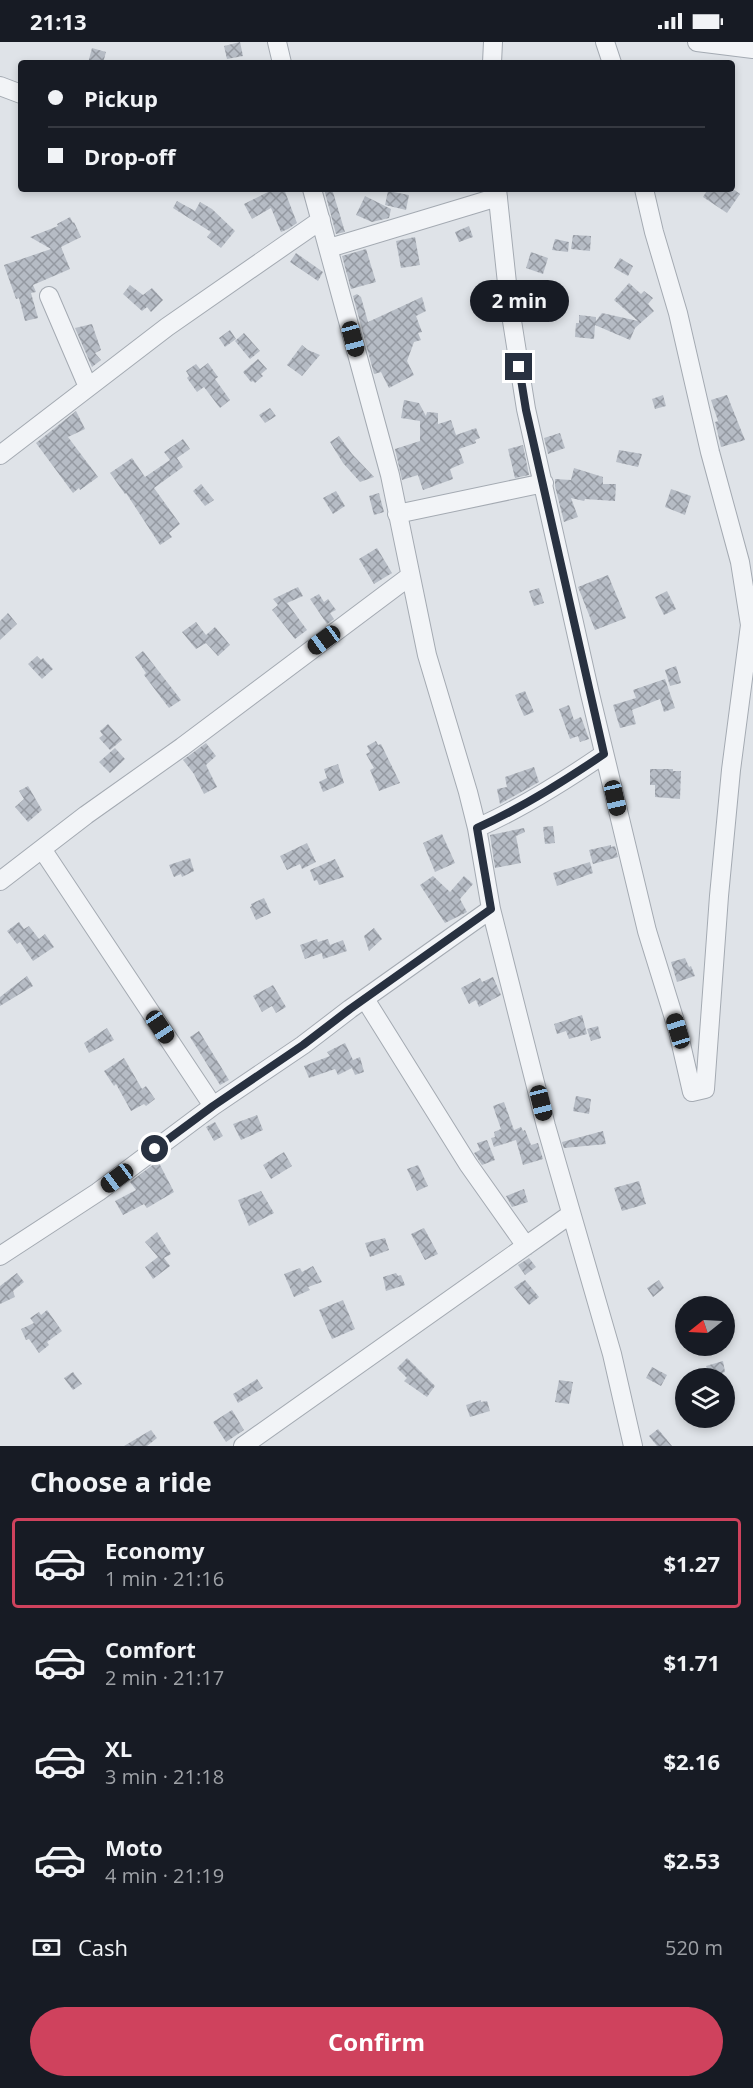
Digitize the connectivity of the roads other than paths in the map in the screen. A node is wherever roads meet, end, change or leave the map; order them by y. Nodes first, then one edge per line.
1 (277, 42) edge
2 (493, 42) edge
3 (605, 42) edge
4 (697, 42) edge
5 (753, 49) edge
6 (281, 60) edge
7 (492, 60) edge
8 (611, 60) edge
9 (0, 86) edge
10 (18, 93) edge
11 (313, 192) edge
12 (645, 192) edge
13 (497, 193) edge
14 (321, 220) junction
15 (328, 248) junction
16 (49, 296) dead end
17 (88, 387) junction
18 (0, 455) edge
19 (544, 483) junction
20 (397, 514) junction
21 (410, 576) junction
22 (604, 754) junction
23 (477, 828) junction
24 (42, 849) junction
25 (0, 881) edge
26 (491, 909) junction
27 (365, 999) junction
28 (213, 1106) junction
29 (571, 1214) junction
30 (526, 1246) junction
31 (0, 1256) edge
32 (243, 1446) edge
33 (633, 1446) edge

1 - 6 street
2 - 7 street
3 - 8 street
4 - 5 street
9 - 10 street
11 - 14 street
12 - 22 street
13 - 15 street
13 - 19 street
14 - 15 street
14 - 17 street
15 - 20 street
16 - 17 street
17 - 18 street
19 - 20 street
19 - 22 street
20 - 21 street
21 - 23 street
21 - 24 street
22 - 23 street
23 - 26 street
24 - 25 street
24 - 28 street
26 - 27 street
26 - 29 street
27 - 28 street
27 - 30 street
28 - 31 street
29 - 30 street
29 - 33 street
30 - 32 street

